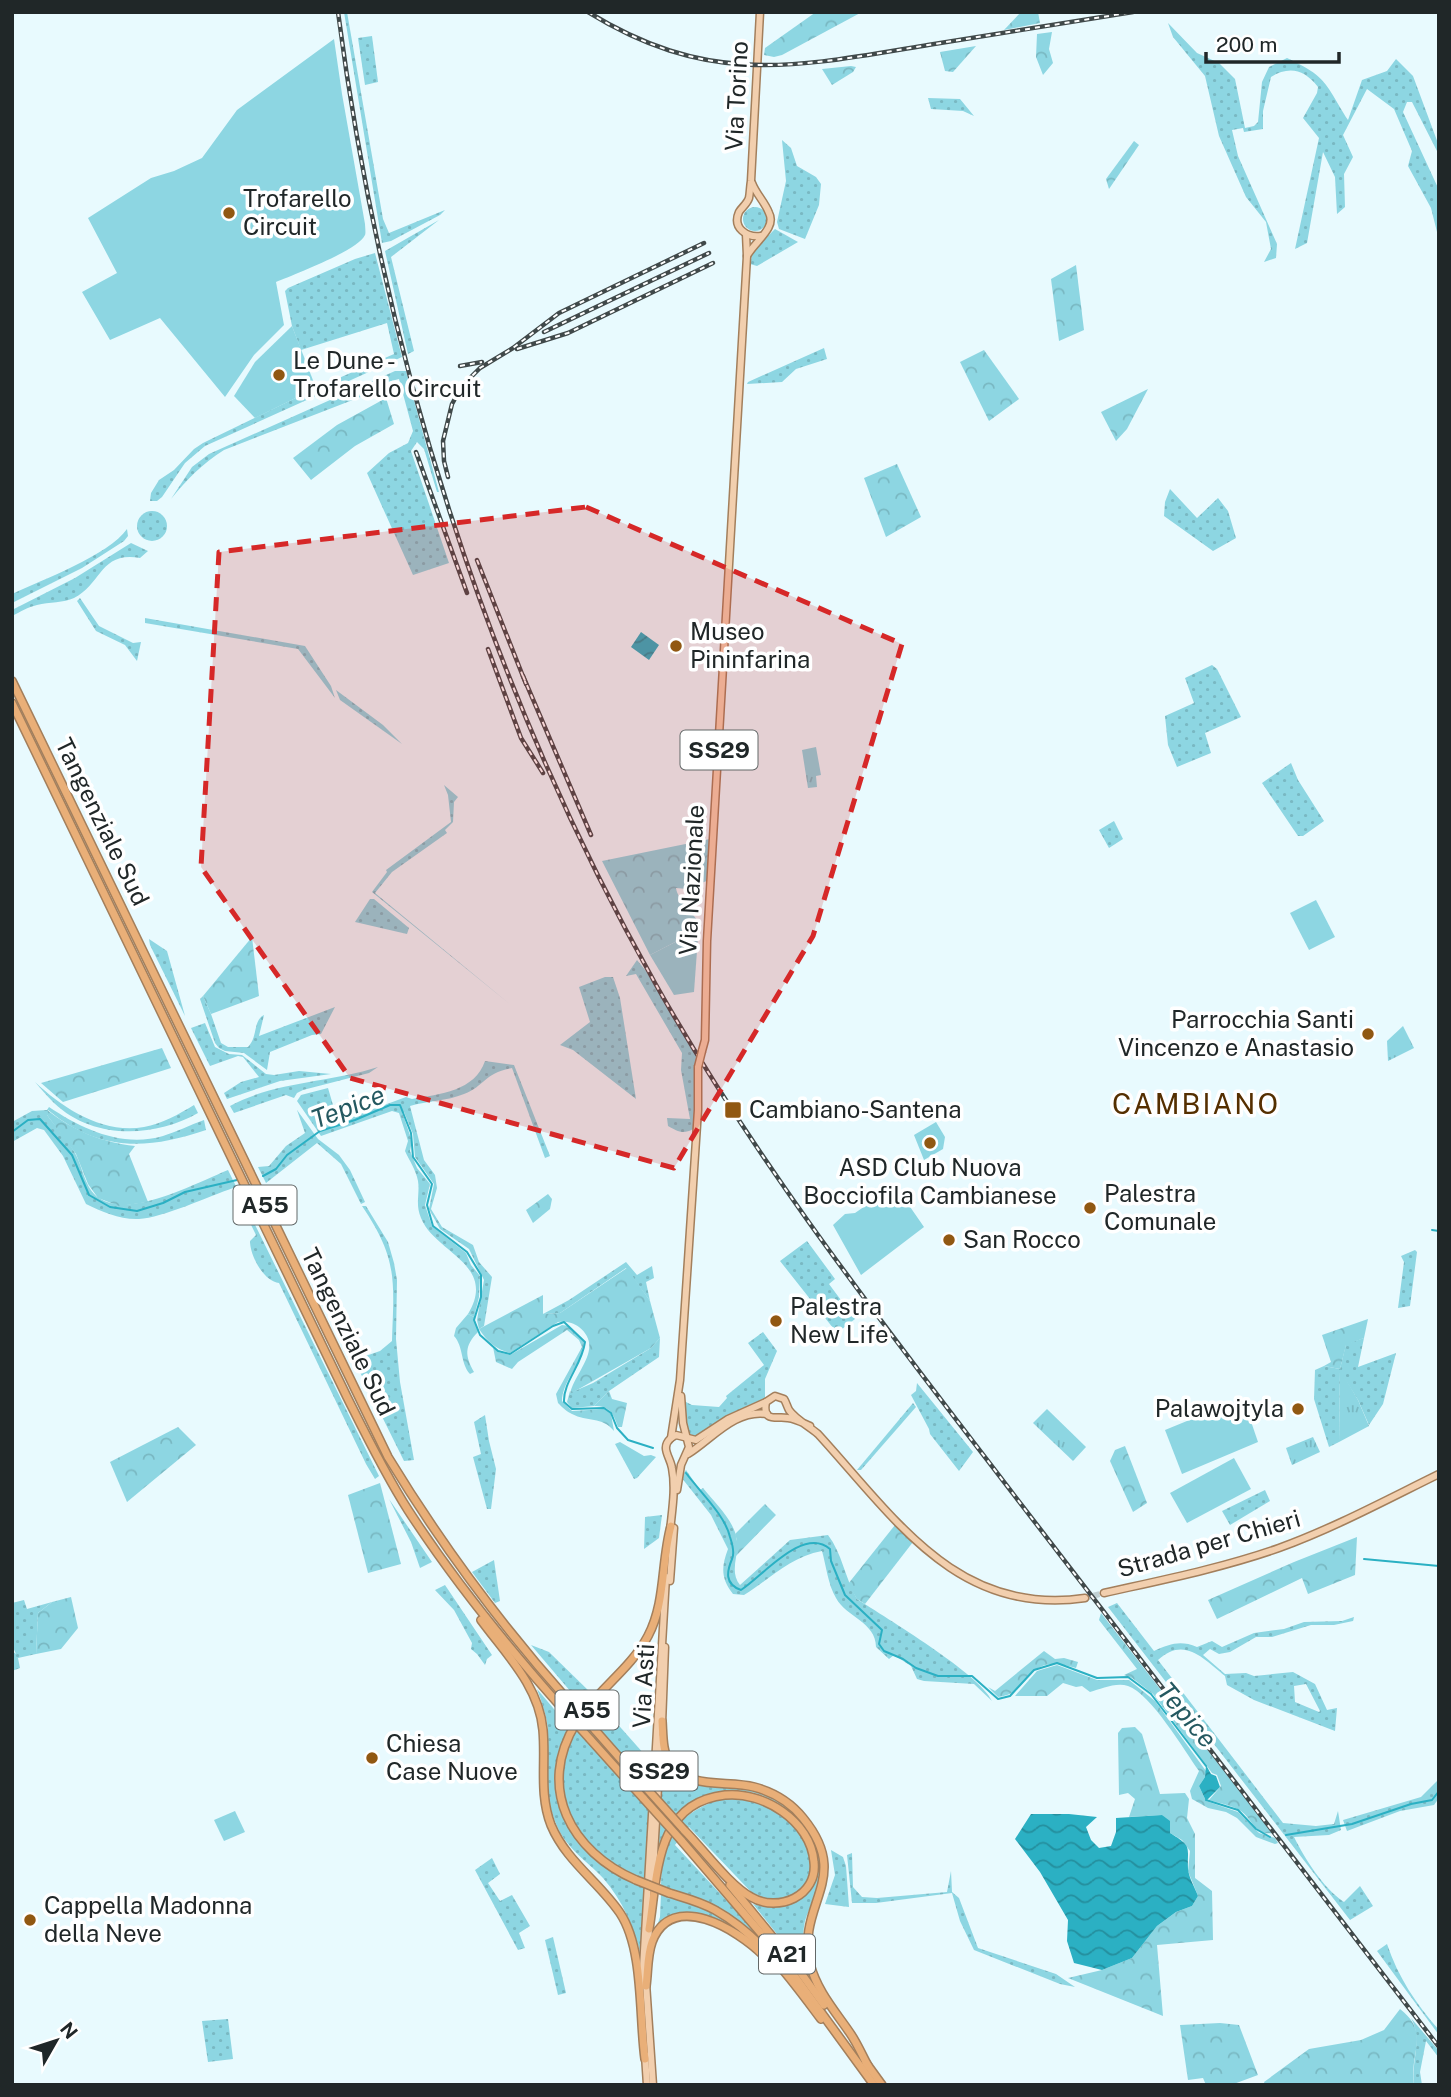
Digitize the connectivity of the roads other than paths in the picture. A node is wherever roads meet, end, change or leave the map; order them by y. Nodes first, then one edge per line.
1 (760, 12) edge
2 (751, 181) junction
3 (765, 206) junction
4 (742, 208) junction
5 (746, 234) junction
6 (761, 236) junction
7 (747, 256) junction
8 (12, 681) edge
9 (12, 704) edge
10 (680, 1380) junction
11 (766, 1402) junction
12 (788, 1407) junction
13 (767, 1414) junction
14 (783, 1417) junction
15 (810, 1426) junction
16 (671, 1438) junction
17 (686, 1438) junction
18 (685, 1456) junction
19 (670, 1457) junction
20 (1439, 1474) edge
21 (671, 1526) junction
22 (1104, 1593) tunnel mouth
23 (467, 1595) junction
24 (1086, 1598) tunnel mouth
25 (662, 1721) junction
26 (684, 1830) junction
27 (649, 1929) junction
28 (646, 1986) junction
29 (806, 1999) junction
30 (851, 2053) junction
31 (645, 2059) junction
32 (868, 2066) junction
33 (647, 2085) edge
34 (653, 2085) edge
35 (874, 2085) edge
36 (882, 2085) edge

1 - 2 main road, Via Torino
2 - 3 main road, Via Torino
2 - 4 main road, Via Torino
3 - 4 main road
3 - 6 main road
4 - 5 main road
5 - 6 main road
5 - 7 main road, Via Nazionale / SS29
6 - 7 main road
7 - 10 main road, Via Nazionale / SS29, bridge
8 - 26 highway, Tangenziale Sud / A55, bridge
9 - 23 highway, Tangenziale Sud / A55
10 - 16 main road, Via Nazionale / SS29
10 - 17 main road, Via Nazionale / SS29
11 - 12 main road
11 - 13 main road
11 - 17 main road
12 - 14 main road
12 - 15 main road
13 - 14 main road
13 - 18 main road
14 - 15 main road
15 - 24 main road
16 - 17 main road
16 - 19 main road, Via Nazionale
17 - 18 main road, Via Nazionale
18 - 19 main road
18 - 25 main road, Via Asti / SS29
19 - 21 main road, Via Asti / SS29
20 - 22 main road, Strada per Chieri
21 - 29 highway, A55, bridge
21 - 31 main road, Via Asti / SS29
23 - 30 highway, Tangenziale Sud / A55, bridge
23 - 31 highway
25 - 27 main road, Via Asti / SS29
25 - 32 highway
26 - 27 highway, A55
26 - 32 highway, A21
27 - 28 main road, Via Asti / SS29
28 - 29 highway, A55
28 - 34 main road, Via Asti / SS29
29 - 30 highway, A55
30 - 35 highway
31 - 33 main road, Via Asti / SS29
32 - 36 highway, A21

